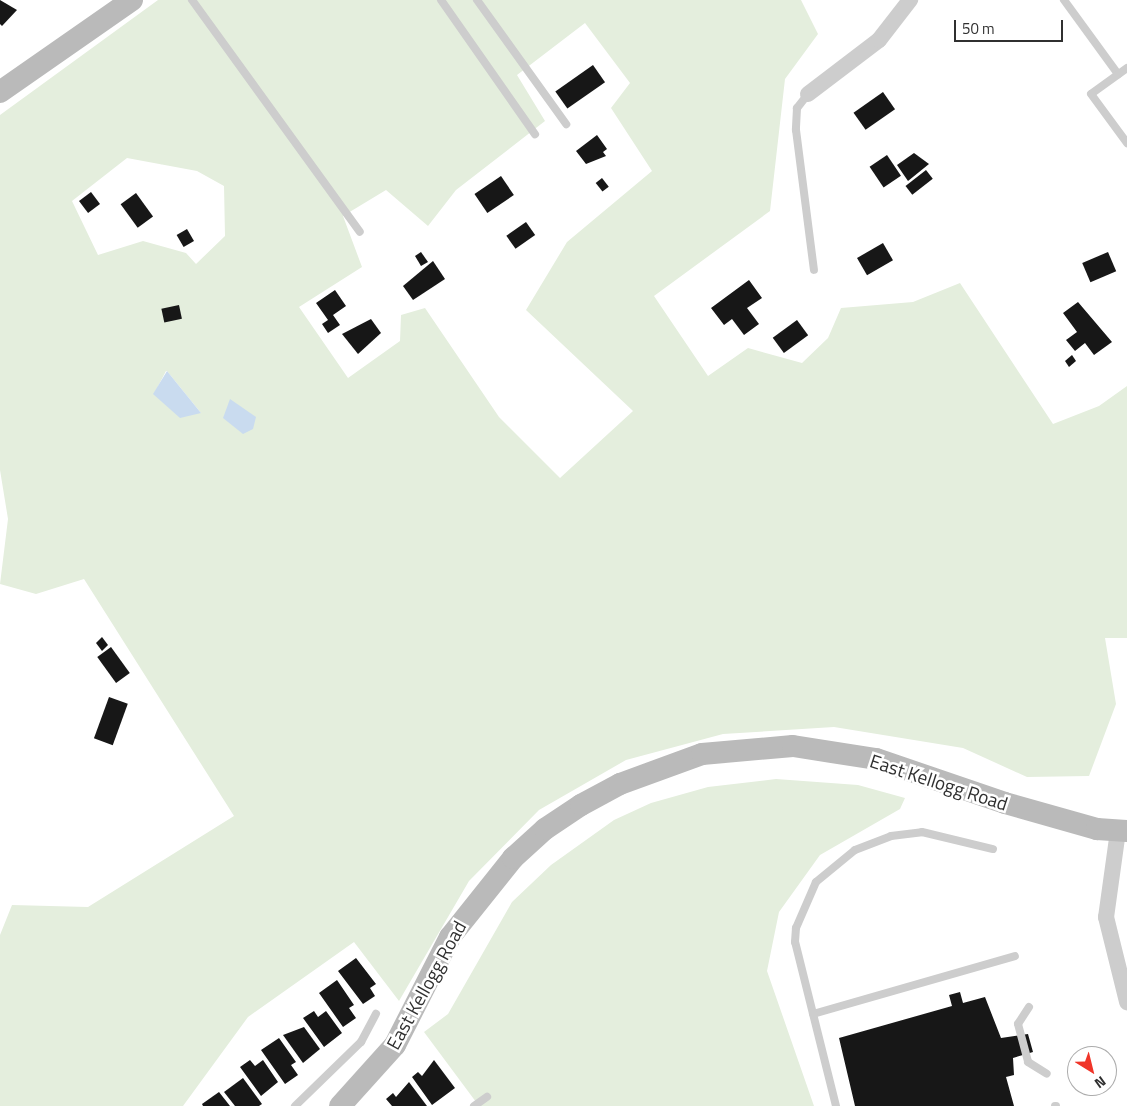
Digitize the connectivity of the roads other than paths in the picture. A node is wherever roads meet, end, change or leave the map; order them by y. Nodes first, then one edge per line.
1 (132, 0) edge
2 (192, 0) edge
3 (441, 0) edge
4 (477, 0) edge
5 (910, 0) edge
6 (1064, 0) edge
7 (1127, 68) edge
8 (1118, 74) junction
9 (0, 92) edge
10 (808, 94) joint
11 (566, 124) dead end
12 (1127, 126) edge
13 (1119, 132) junction
14 (535, 134) dead end
15 (1127, 143) edge
16 (360, 232) dead end
17 (814, 270) dead end
18 (1122, 831) edge
19 (993, 849) dead end
20 (1015, 956) dead end
21 (1127, 1002) edge
22 (1029, 1007) dead end
23 (376, 1014) dead end
24 (813, 1014) junction
25 (1047, 1074) dead end
26 (487, 1096) dead end
27 (295, 1106) edge
28 (340, 1106) edge
29 (474, 1106) edge
30 (836, 1106) edge

1 - 9 street
2 - 16 lane
3 - 14 lane
4 - 11 lane
5 - 10 street
6 - 8 lane
7 - 8 lane
8 - 13 lane
10 - 17 lane
12 - 13 lane
13 - 15 lane
18 - 21 street
18 - 28 street, East Kellogg Road
19 - 24 lane
20 - 24 lane
22 - 25 lane
23 - 27 lane
24 - 30 lane
26 - 29 lane

